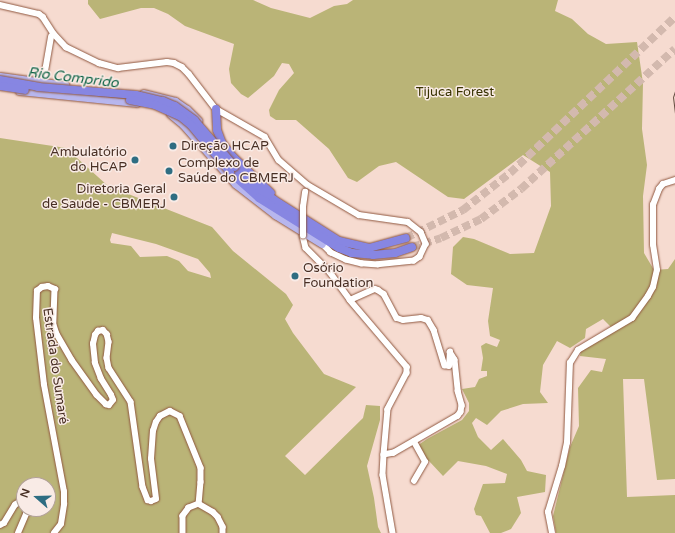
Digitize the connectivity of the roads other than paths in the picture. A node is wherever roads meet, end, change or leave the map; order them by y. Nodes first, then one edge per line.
1 (0, 5) edge
2 (51, 37) dead end
3 (0, 76) edge
4 (0, 80) edge
5 (43, 83) junction
6 (0, 87) edge
7 (42, 94) junction
8 (216, 109) junction
9 (228, 158) junction
10 (220, 166) junction
11 (233, 169) junction
12 (675, 180) edge
13 (308, 185) junction
14 (271, 193) junction
15 (406, 238) tunnel mouth
16 (322, 244) junction
17 (347, 244) junction
18 (412, 247) tunnel mouth
19 (384, 254) junction
20 (350, 300) junction
21 (414, 442) junction
22 (384, 455) junction
23 (414, 481) dead end
24 (16, 504) edge
25 (199, 504) junction
26 (25, 517) edge
27 (0, 525) edge
28 (18, 533) edge
29 (54, 533) edge
30 (183, 533) edge
31 (223, 533) edge
32 (393, 533) edge
33 (552, 533) edge

1 - 8 street
2 - 5 street
3 - 5 main road
4 - 11 highway, bridge
5 - 7 main road, bridge
5 - 9 main road
6 - 7 main road
6 - 11 highway, bridge
7 - 10 main road
8 - 13 street
8 - 14 highway
9 - 10 main road, bridge
9 - 14 highway
10 - 16 main road
11 - 17 highway
11 - 19 highway
12 - 33 street
13 - 16 street
13 - 20 street, bridge
14 - 17 highway
15 - 17 highway
16 - 19 highway
18 - 19 highway
20 - 21 street
20 - 22 street
21 - 22 street
21 - 23 street
22 - 32 street
24 - 27 street
25 - 29 street, Estrada do Sumaré
25 - 30 street
25 - 31 street
26 - 28 street

